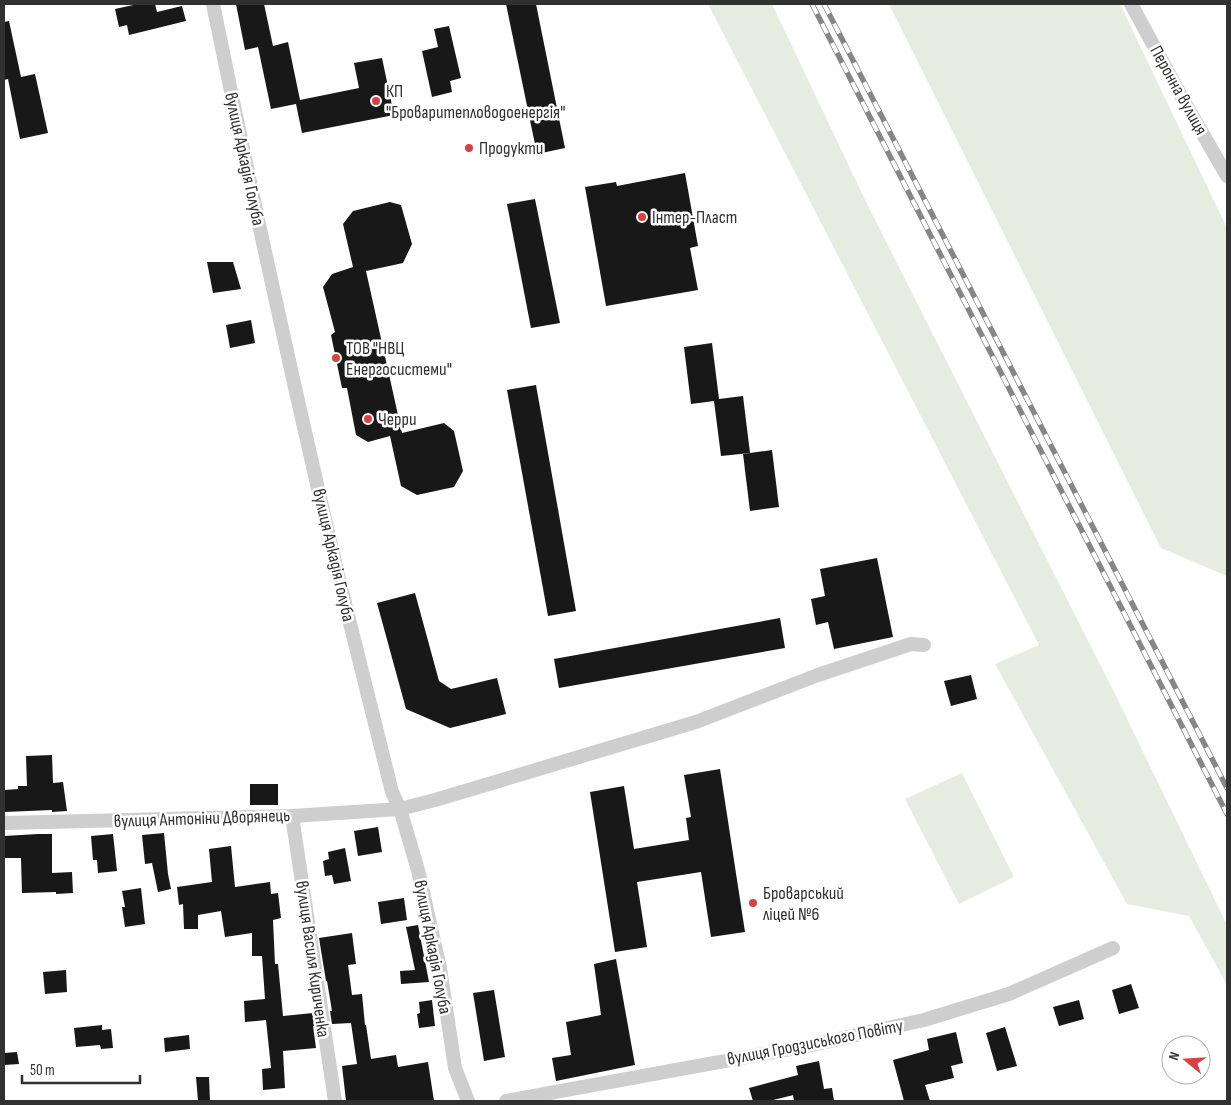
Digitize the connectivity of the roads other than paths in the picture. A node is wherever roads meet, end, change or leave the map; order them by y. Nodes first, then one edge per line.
1 (213, 4) edge
2 (1131, 4) edge
3 (1227, 176) edge
4 (924, 644) dead end
5 (400, 809) junction
6 (292, 816) junction
7 (4, 823) edge
8 (1113, 948) dead end
9 (335, 1101) edge
10 (468, 1101) edge
11 (506, 1101) edge

1 - 5 street, вулиця Аркадія Голуба
2 - 3 street, Перонна вулиця
4 - 5 street, вулиця Антоніни Дворянець
5 - 6 street, вулиця Антоніни Дворянець
5 - 10 street, вулиця Аркадія Голуба
6 - 7 street, вулиця Антоніни Дворянець
6 - 9 street, вулиця Василя Кириченка
8 - 11 street, вулиця Гродзиського Повіту

